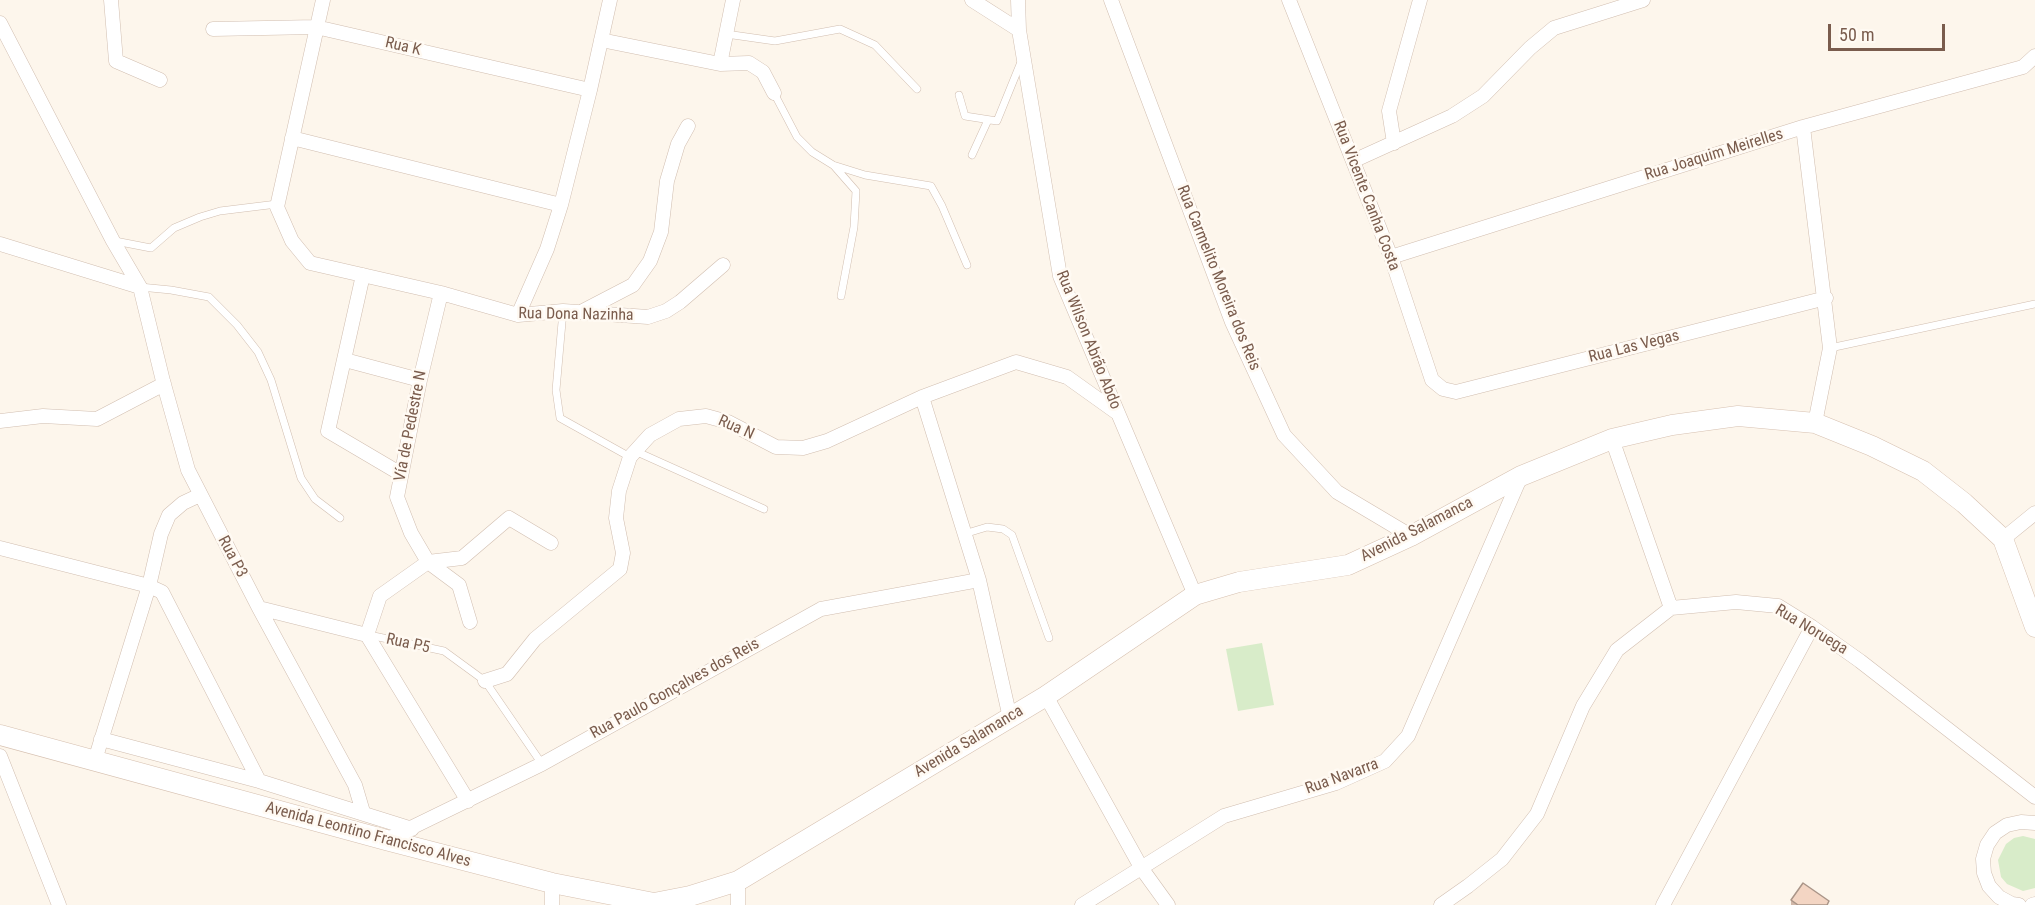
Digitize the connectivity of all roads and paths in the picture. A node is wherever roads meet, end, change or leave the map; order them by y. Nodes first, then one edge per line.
1 (111, 0) edge
2 (323, 0) edge
3 (610, 0) edge
4 (733, 0) edge
5 (972, 0) edge
6 (1018, 0) edge
7 (1111, 0) edge
8 (1289, 0) edge
9 (1420, 0) edge
10 (1643, 0) edge
11 (0, 23) edge
12 (316, 27) junction
13 (213, 29) dead end
14 (1019, 30) junction
15 (726, 34) junction
16 (601, 40) junction
17 (1023, 56) junction
18 (2035, 56) edge
19 (720, 64) junction
20 (160, 80) dead end
21 (917, 89) dead end
22 (590, 90) junction
23 (774, 93) joint
24 (959, 95) dead end
25 (988, 120) junction
26 (688, 126) dead end
27 (1803, 127) junction
28 (292, 138) junction
29 (1394, 143) junction
30 (972, 155) dead end
31 (1353, 161) junction
32 (833, 165) junction
33 (277, 204) junction
34 (561, 205) junction
35 (113, 241) junction
36 (0, 244) edge
37 (1391, 257) junction
38 (723, 265) dead end
39 (967, 265) dead end
40 (363, 275) junction
41 (140, 287) junction
42 (441, 293) junction
43 (841, 296) dead end
44 (1826, 298) junction
45 (2035, 304) edge
46 (563, 311) junction
47 (581, 312) junction
48 (518, 315) junction
49 (1830, 348) junction
50 (345, 360) junction
51 (420, 380) junction
52 (164, 384) junction
53 (1443, 389) joint
54 (922, 397) junction
55 (1116, 412) junction
56 (0, 421) edge
57 (1815, 423) junction
58 (1612, 439) junction
59 (633, 454) junction
60 (401, 474) junction
61 (1521, 476) junction
62 (200, 495) junction
63 (764, 509) dead end
64 (2035, 513) edge
65 (340, 518) dead end
66 (964, 534) junction
67 (1411, 536) junction
68 (2003, 539) junction
69 (551, 543) dead end
70 (0, 548) edge
71 (428, 562) junction
72 (979, 580) junction
73 (149, 586) junction
74 (1195, 595) junction
75 (259, 608) junction
76 (1671, 608) junction
77 (470, 622) dead end
78 (1812, 627) junction
79 (2035, 627) edge
80 (367, 635) junction
81 (1049, 638) dead end
82 (485, 681) junction
83 (1046, 696) junction
84 (1010, 718) junction
85 (0, 735) edge
86 (101, 739) junction
87 (0, 756) edge
88 (95, 760) junction
89 (542, 764) junction
90 (259, 781) junction
91 (2035, 797) edge
92 (468, 801) junction
93 (363, 812) junction
94 (2035, 823) edge
95 (412, 828) junction
96 (386, 840) junction
97 (1142, 869) junction
98 (738, 881) junction
99 (552, 883) junction
100 (59, 905) edge
101 (552, 905) edge
102 (738, 905) edge
103 (1082, 905) edge
104 (1168, 905) edge
105 (1441, 905) edge
106 (1663, 905) edge
107 (2019, 905) edge

1 - 20 street
2 - 12 street
3 - 16 street
4 - 15 street
5 - 14 street
6 - 14 street, Rua Wilson Abrão Abdo
7 - 67 street, Rua Carmelito Moreira dos Reis
8 - 31 street, Rua Vicente Canha Costa
9 - 29 street
10 - 29 street
11 - 35 street, Rua P3
12 - 13 street, Rua K
12 - 22 street, Rua K
12 - 28 street
14 - 17 street, Rua Wilson Abrão Abdo
15 - 19 street
15 - 21 lane
16 - 19 street
16 - 22 street
17 - 25 lane
17 - 55 street, Rua Wilson Abrão Abdo
18 - 27 street, Rua Joaquim Meirelles
19 - 23 street
22 - 34 street
23 - 32 lane
24 - 25 lane
25 - 30 lane
26 - 47 street
27 - 37 street, Rua Joaquim Meirelles
27 - 44 street
28 - 33 street
28 - 34 street
29 - 31 street
31 - 37 street, Rua Vicente Canha Costa
32 - 39 lane
32 - 43 lane
33 - 35 lane
33 - 40 street, Rua Dona Nazinha
34 - 48 street
35 - 41 street, Rua P3
36 - 41 street
37 - 53 street, Rua Vicente Canha Costa
38 - 47 street, Rua Dona Nazinha
40 - 42 street, Rua Dona Nazinha
40 - 50 street
41 - 52 street, Rua P3
41 - 65 lane
42 - 48 street, Rua Dona Nazinha
42 - 51 street, Vía de Pedestre N
44 - 49 street
44 - 53 street, Rua Las Vegas
45 - 49 lane
46 - 47 street, Rua Dona Nazinha
46 - 48 street, Rua Dona Nazinha
46 - 59 lane
49 - 57 street
50 - 51 street
50 - 60 street
51 - 60 street, Vía de Pedestre N
52 - 56 street
52 - 62 street, Rua P3
54 - 55 street, Rua N
54 - 59 street, Rua N
54 - 66 street
55 - 74 street, Rua Wilson Abrão Abdo
57 - 58 street, Avenida Salamanca
57 - 68 street, Avenida Salamanca
58 - 61 street, Avenida Salamanca
58 - 76 street
59 - 63 lane
59 - 82 street, Rua N
60 - 71 street, Vía de Pedestre N
61 - 67 street, Avenida Salamanca
61 - 97 street, Rua Navarra
62 - 73 street
62 - 75 street, Rua P3
64 - 68 street
66 - 72 street
66 - 81 lane
67 - 74 street, Avenida Salamanca
68 - 79 street, Avenida Salamanca
69 - 71 street
70 - 73 street
71 - 77 street
71 - 80 street
72 - 84 street
72 - 89 street, Rua Paulo Gonçalves dos Reis
73 - 86 street
73 - 90 street
74 - 83 street, Avenida Salamanca
75 - 80 street, Rua P5
75 - 93 street, Rua P3
76 - 78 street, Rua Noruega
76 - 105 street
78 - 91 street, Rua Noruega
78 - 106 street
80 - 82 lane, Rua P5
80 - 92 street
82 - 89 lane, Rua P5
83 - 84 street, Avenida Salamanca
83 - 97 street
84 - 98 street, Avenida Salamanca
85 - 88 street, Avenida Leontino Francisco Alves
86 - 88 street
86 - 90 street, Avenida Leontino Francisco Alves
87 - 100 street
88 - 96 street, Avenida Leontino Francisco Alves
89 - 92 street, Rua Paulo Gonçalves dos Reis
90 - 93 street, Avenida Leontino Francisco Alves
92 - 95 street, Rua Paulo Gonçalves dos Reis
93 - 95 street, Avenida Leontino Francisco Alves
94 - 107 street
95 - 96 street, Rua Paulo Gonçalves dos Reis
96 - 99 street, Avenida Leontino Francisco Alves
97 - 103 street, Rua Navarra
97 - 104 street
98 - 99 street, Avenida Leontino Francisco Alves
98 - 102 street
99 - 101 street

